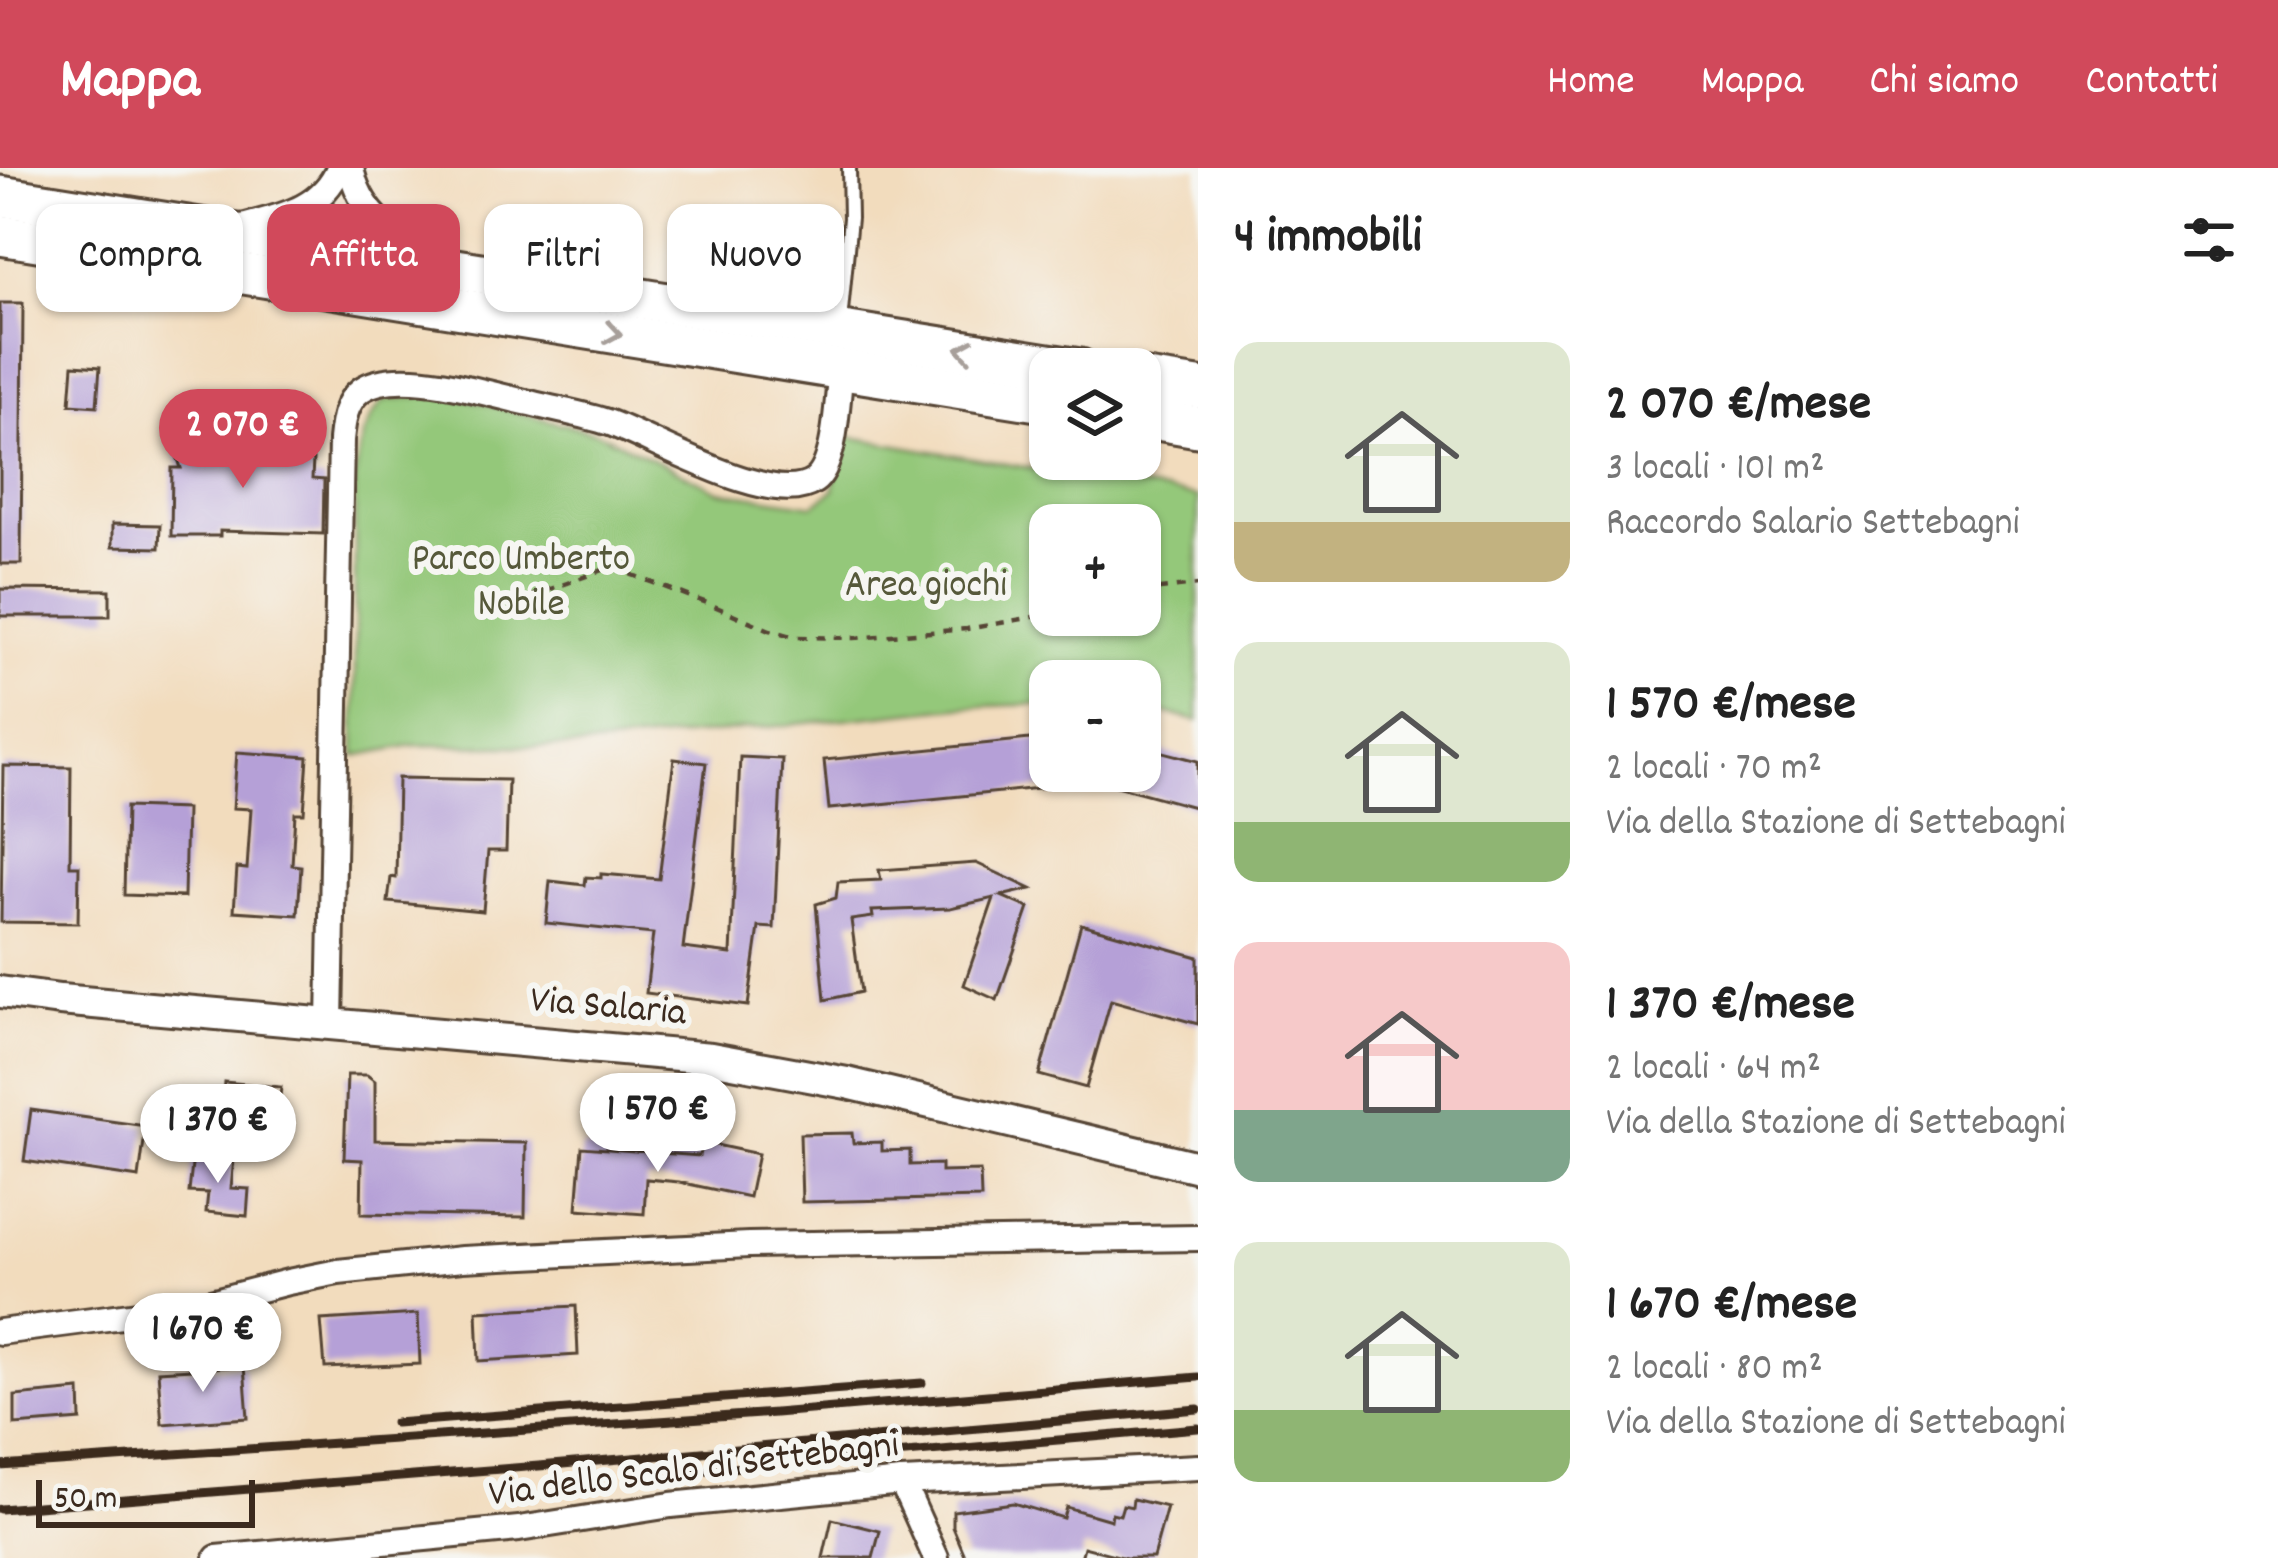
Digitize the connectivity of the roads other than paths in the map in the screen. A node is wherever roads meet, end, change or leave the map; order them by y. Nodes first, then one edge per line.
1 (339, 168) edge
2 (352, 168) edge
3 (849, 168) edge
4 (0, 196) edge
5 (51, 204) edge
6 (365, 204) edge
7 (243, 226) edge
8 (0, 235) edge
9 (460, 269) edge
10 (840, 350) junction
11 (1029, 365) edge
12 (1161, 382) edge
13 (1198, 388) edge
14 (1029, 398) edge
15 (1161, 421) edge
16 (1198, 427) edge
17 (0, 992) edge
18 (330, 1023) junction
19 (1198, 1167) edge
20 (1198, 1238) edge
21 (0, 1332) edge
22 (1192, 1471) edge
23 (902, 1482) junction
24 (217, 1558) edge
25 (936, 1558) edge

1 - 7 street
2 - 6 street
3 - 10 lane
4 - 5 main road
8 -> 10 main road
9 - 10 main road
11 -> 10 main road
10 - 14 main road
10 - 18 street
12 - 13 main road
15 - 16 main road
17 - 18 street, Via Salaria
18 - 19 street, Via Salaria
20 - 21 street
22 - 23 street, Via dello Scalo di Settebagni
23 - 24 street, Via dello Scalo di Settebagni
23 - 25 street

